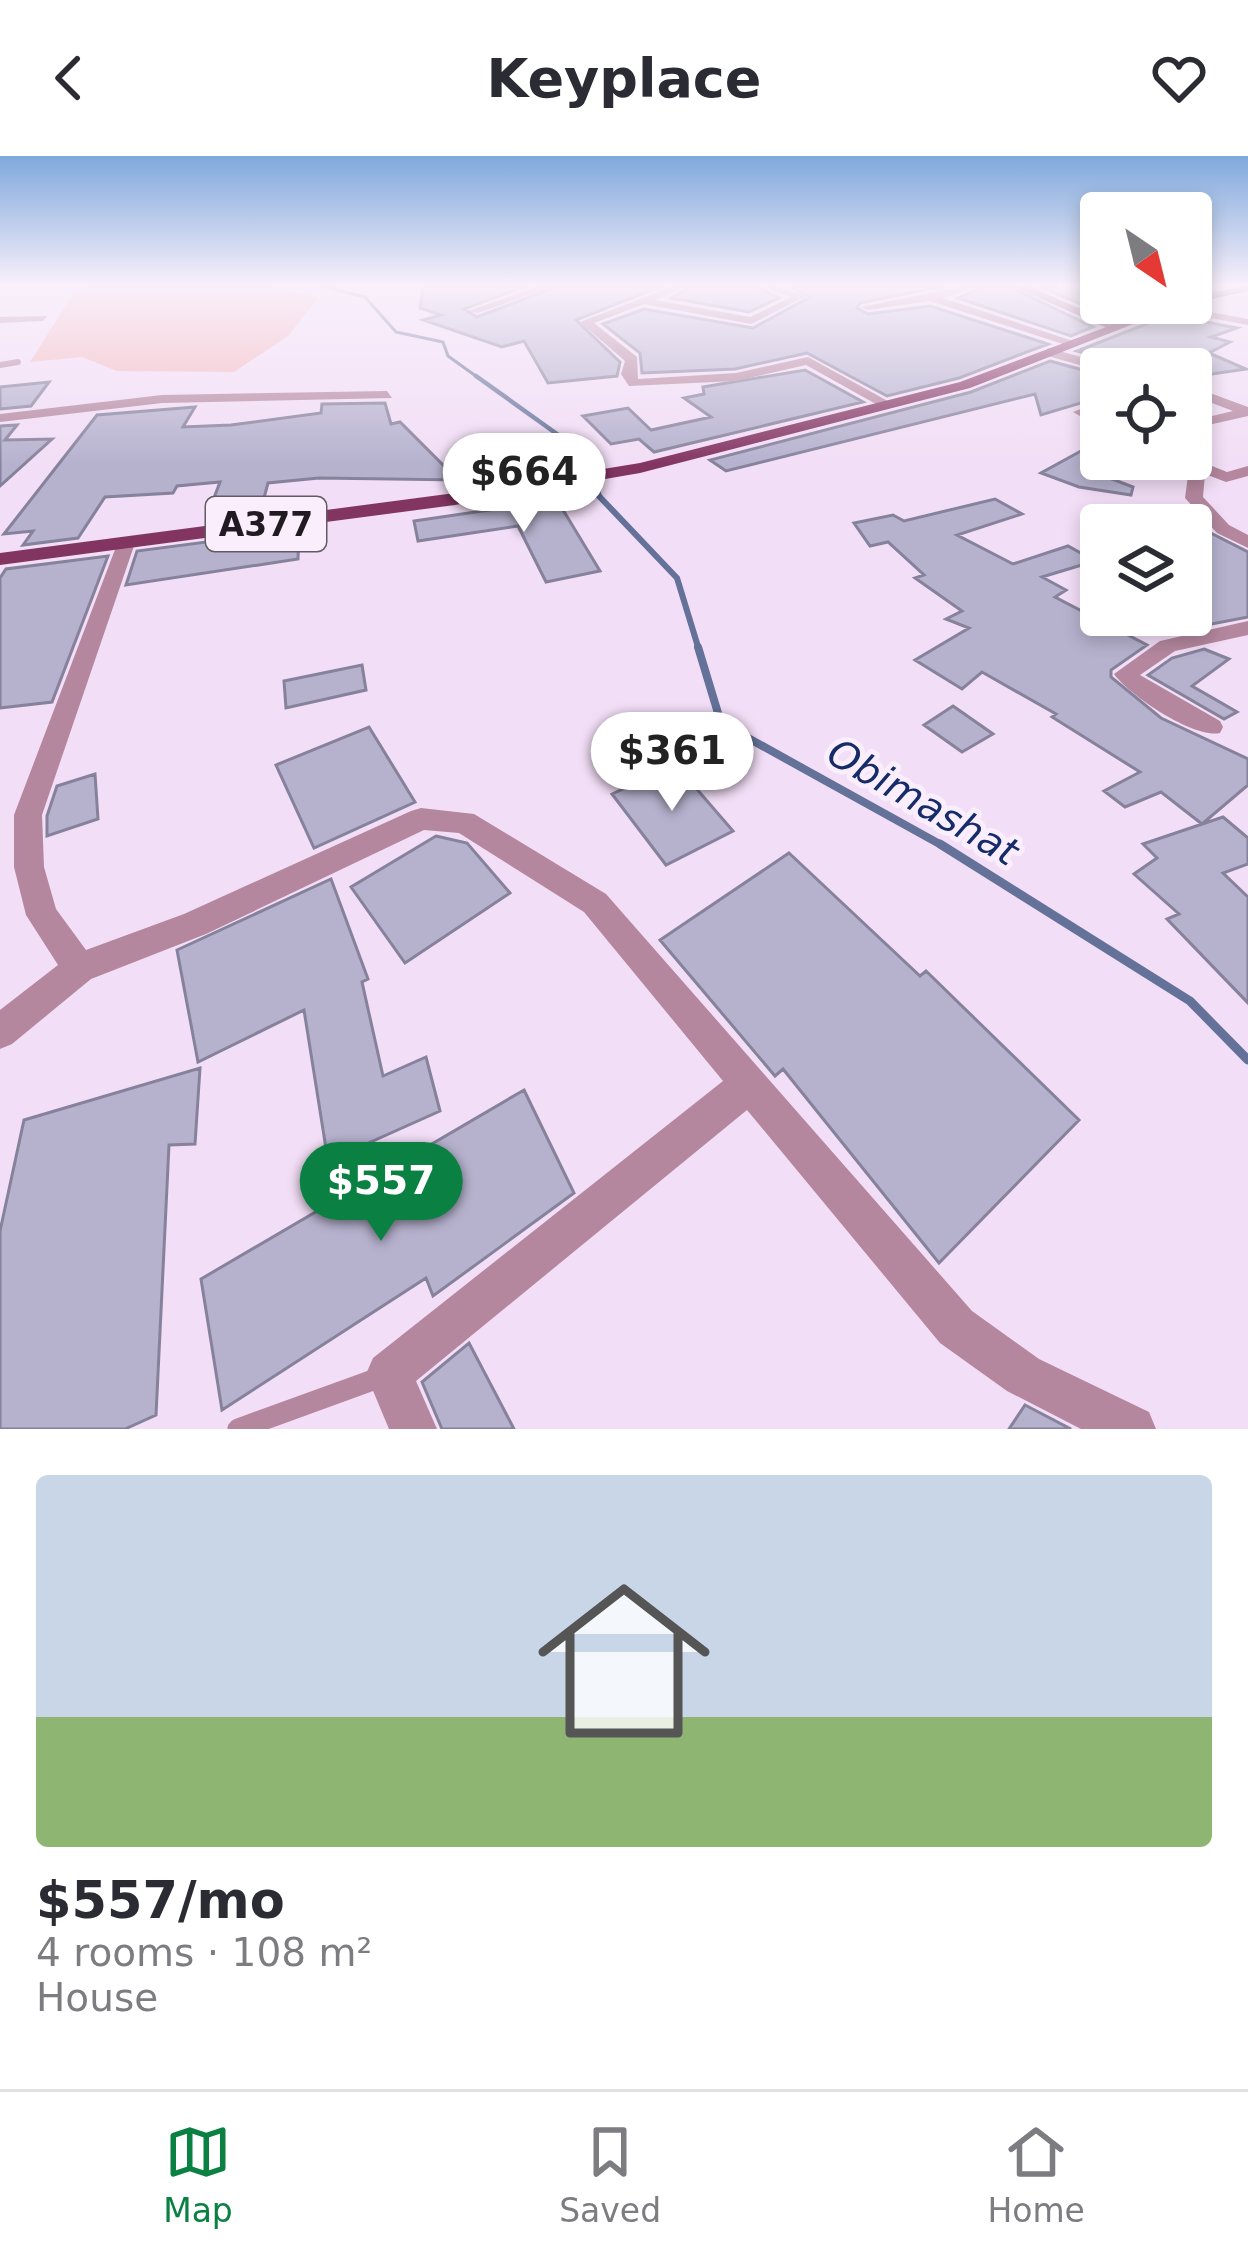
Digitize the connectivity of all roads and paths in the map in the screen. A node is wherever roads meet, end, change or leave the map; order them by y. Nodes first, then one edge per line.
1 (615, 345) edge
2 (1064, 345) edge
3 (1048, 352) junction
4 (1080, 361) edge
5 (18, 362) dead end
6 (0, 364) edge
7 (387, 395) dead end
8 (1212, 398) edge
9 (888, 406) junction
10 (0, 418) edge
11 (1212, 420) edge
12 (1248, 471) edge
13 (1212, 472) edge
14 (1192, 480) edge
15 (1248, 542) edge
16 (126, 543) junction
17 (0, 560) edge
18 (1248, 628) edge
19 (1210, 727) dead end
20 (79, 968) junction
21 (0, 1032) edge
22 (749, 1084) junction
23 (389, 1374) junction
24 (238, 1429) edge
25 (413, 1429) edge
26 (1132, 1429) edge

1 - 9 street
2 - 3 main road, A377
3 - 4 street
3 - 9 main road, A377
5 - 6 lane
7 - 10 street
8 - 11 street
9 - 16 main road, A377
12 - 13 street
14 - 15 street
16 - 17 main road, A377
16 - 20 street
18 - 19 street
20 - 21 street
20 - 22 street
22 - 23 street
22 - 26 street
23 - 24 lane
23 - 25 street

